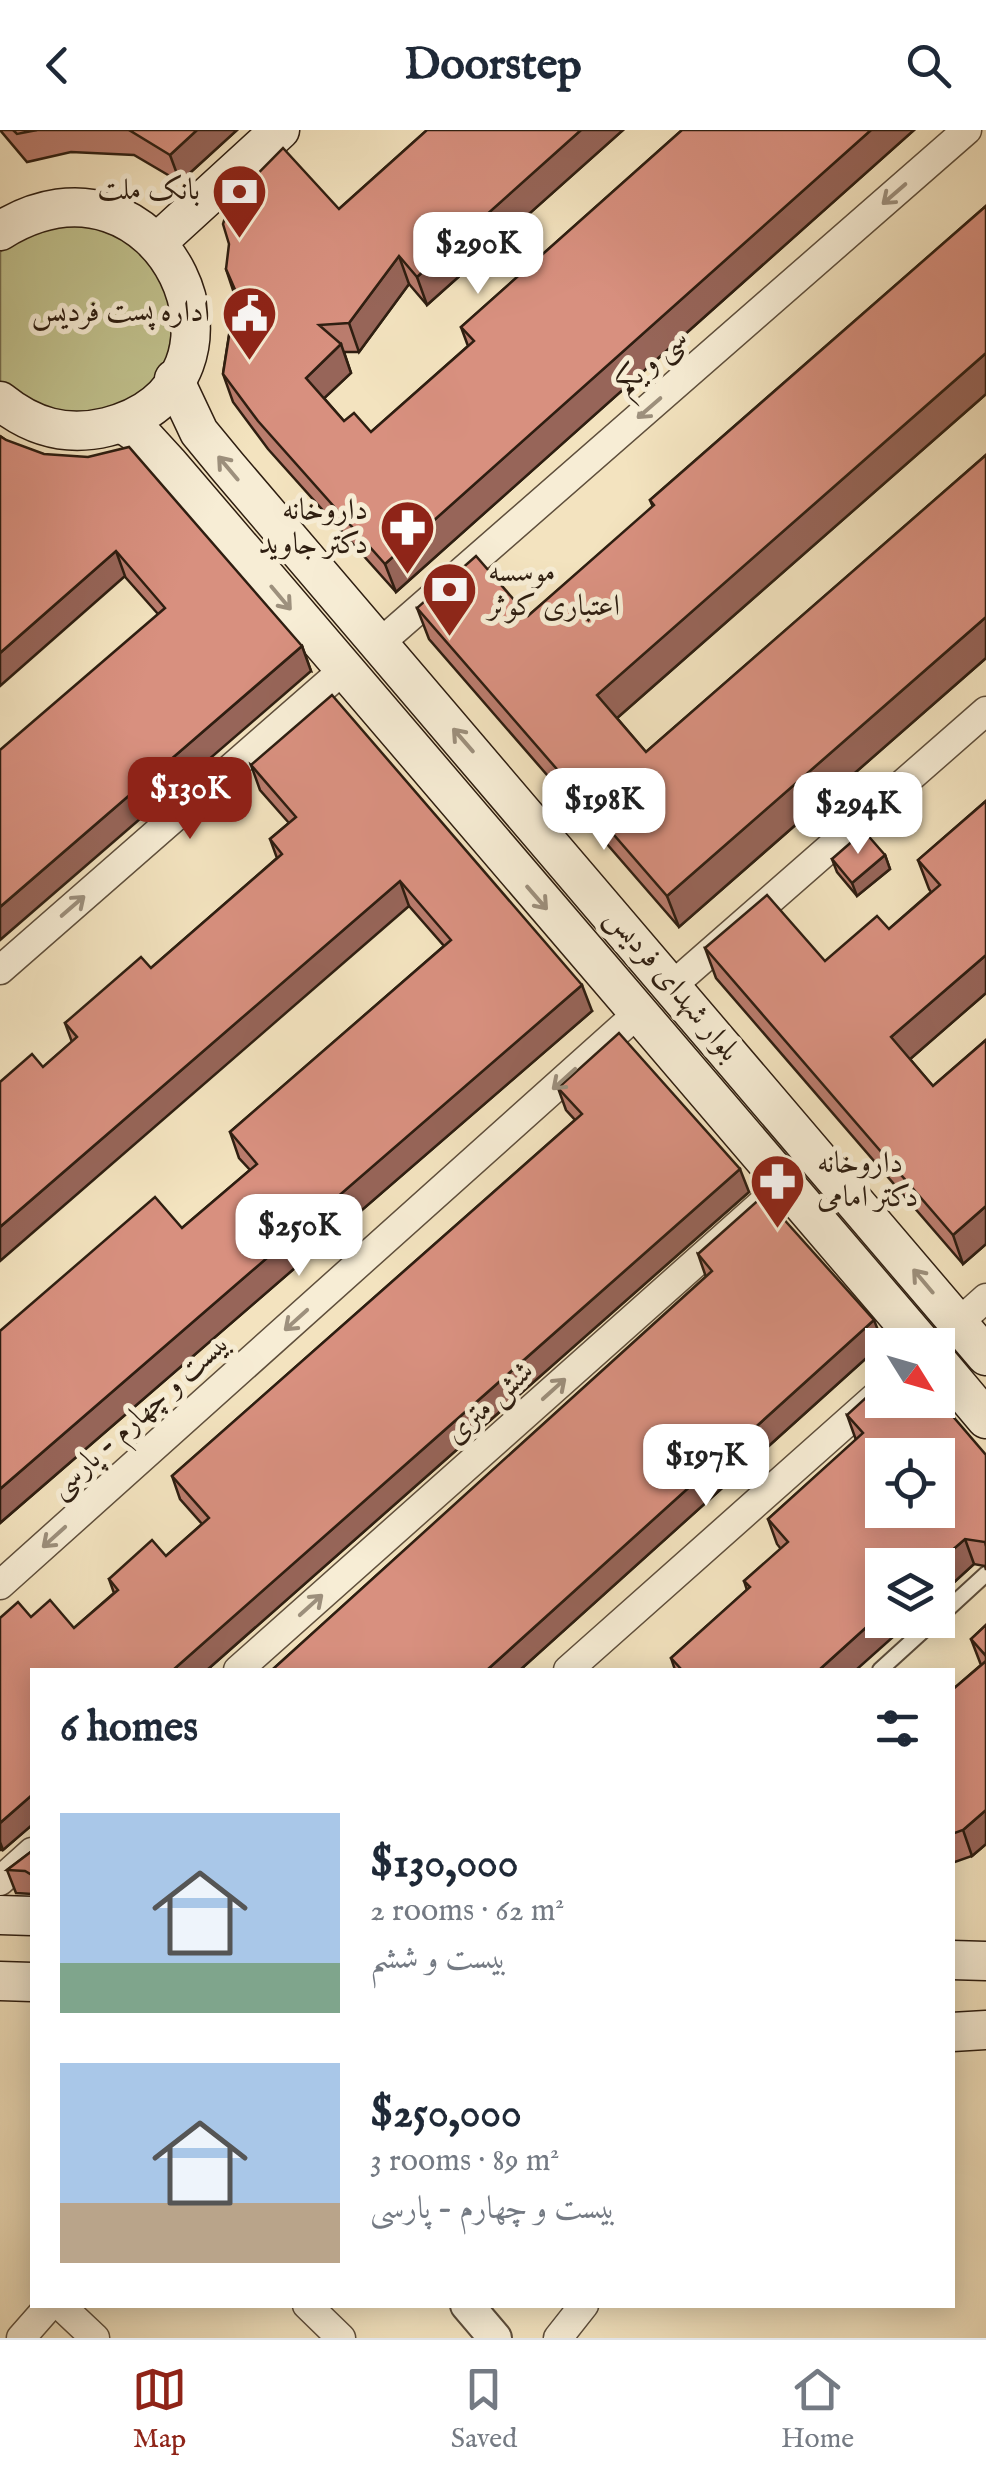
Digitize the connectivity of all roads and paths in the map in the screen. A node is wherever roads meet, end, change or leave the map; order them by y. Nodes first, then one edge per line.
1 (280, 130) edge
2 (967, 130) edge
3 (7, 215) edge
4 (162, 238) junction
5 (174, 380) junction
6 (0, 402) edge
7 (122, 423) junction
8 (380, 643) junction
9 (342, 671) junction
10 (986, 711) edge
11 (0, 970) edge
12 (673, 985) junction
13 (637, 1014) junction
14 (784, 1184) junction
15 (972, 1310) edge
16 (908, 1328) edge
17 (986, 1356) edge
18 (955, 1382) edge
19 (865, 1406) edge
20 (986, 1419) edge
21 (986, 1574) edge
22 (0, 1585) edge
23 (955, 1602) edge
24 (915, 1638) edge
25 (240, 1668) edge
26 (570, 1668) edge
27 (882, 1668) edge
28 (30, 1854) edge
29 (0, 1881) edge
30 (0, 1915) edge
31 (30, 1916) edge
32 (955, 1960) edge
33 (986, 1961) edge
34 (12, 1981) edge
35 (30, 2004) edge
36 (986, 2030) edge
37 (955, 2032) edge
38 (47, 2308) edge
39 (63, 2308) edge
40 (310, 2308) edge
41 (470, 2308) edge
42 (582, 2308) edge
43 (21, 2338) edge
44 (95, 2338) edge
45 (341, 2338) edge
46 (495, 2338) edge
47 (558, 2338) edge

1 - 4 main road
2 -> 8 street, سی و یکم
3 - 4 main road
4 - 5 main road
5 - 7 main road
8 -> 5 main road, بلوار شهدای فردیس
6 - 7 main road
7 -> 9 main road, بلوار شهدای فردیس
12 -> 8 main road, بلوار شهدای فردیس
11 -> 9 street
9 -> 13 main road, بلوار شهدای فردیس
10 - 12 street
15 -> 12 main road, بلوار شهدای فردیس
13 - 14 main road, بلوار شهدای فردیس
13 -> 22 street, بیست و چهارم - پارسی
14 - 16 main road, بلوار شهدای فردیس
25 -> 14 street, شش متری
15 - 17 main road, بلوار شهدای فردیس
18 - 20 main road
19 - 26 street
21 - 23 lane
24 - 27 lane
28 - 29 street
30 - 31 main road
32 - 33 main road
34 - 35 street
36 - 37 main road
38 - 43 street
39 - 44 street
40 - 45 street
41 - 46 street
42 - 47 street

